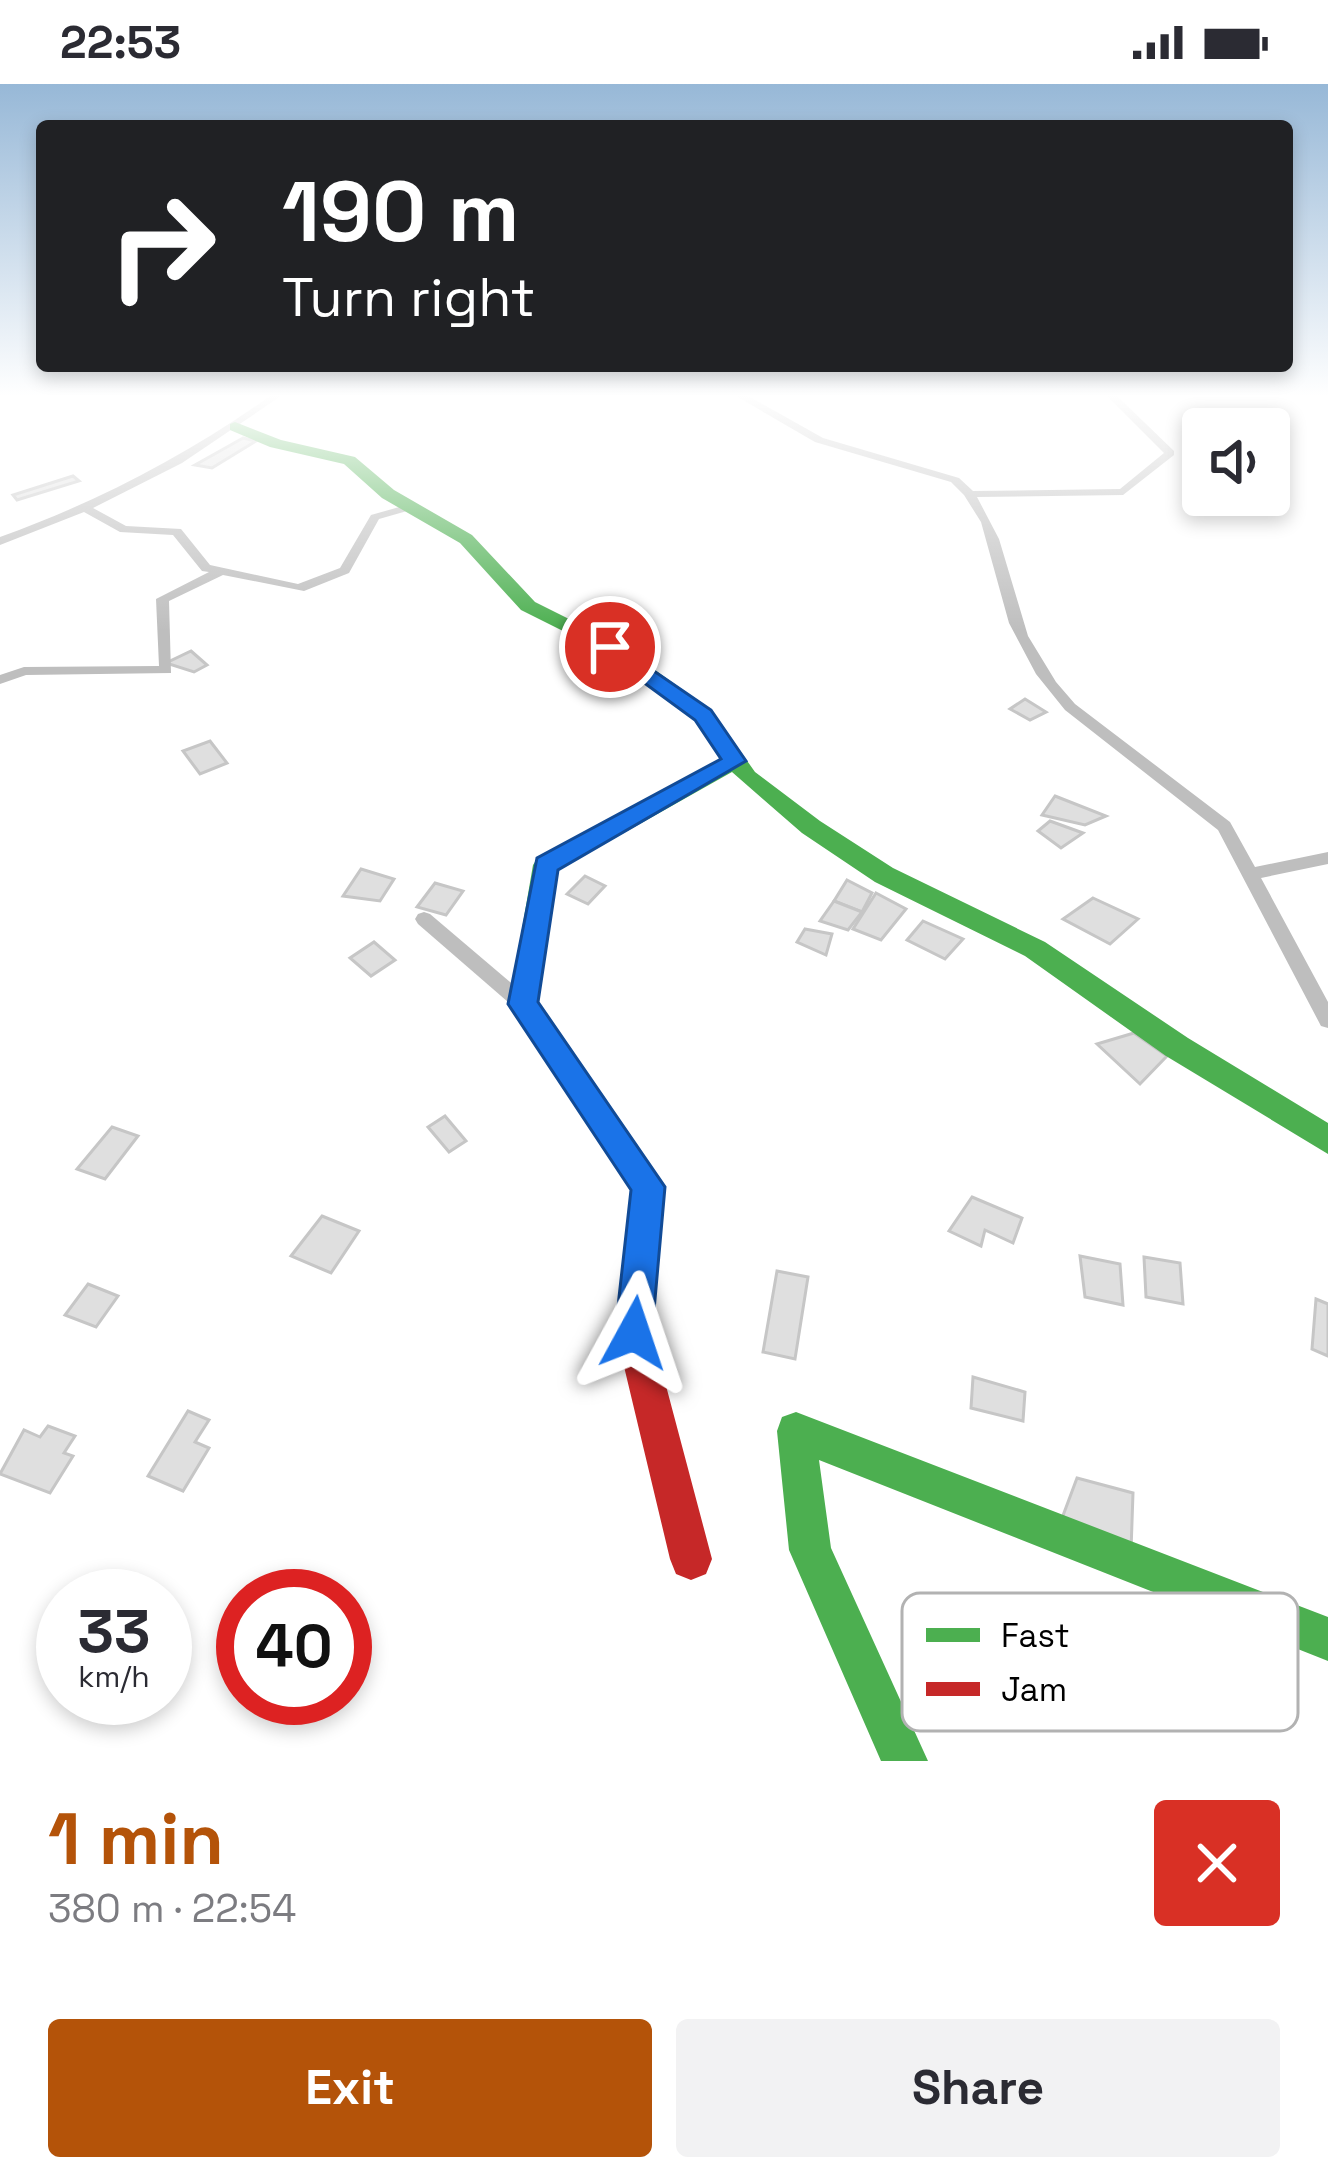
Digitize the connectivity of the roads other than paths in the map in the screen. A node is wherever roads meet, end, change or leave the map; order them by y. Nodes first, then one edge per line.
1 (153, 474) edge
2 (368, 474) edge
3 (935, 474) edge
4 (1144, 474) edge
5 (973, 494) junction
6 (410, 507) junction
7 (84, 508) junction
8 (0, 541) edge
9 (222, 572) junction
10 (0, 680) edge
11 (734, 761) junction
12 (1328, 858) edge
13 (1253, 874) junction
14 (424, 919) dead end
15 (523, 1004) junction
16 (1328, 1020) edge
17 (1328, 1140) edge
18 (691, 1559) dead end
19 (1210, 1593) edge
20 (1298, 1627) edge
21 (1328, 1639) edge
22 (905, 1761) edge

1 - 7 street
2 - 6 street
3 - 5 street
4 - 5 street
5 - 13 street
6 - 9 street
6 - 11 street
7 - 8 street
7 - 9 street
9 - 10 street
11 - 15 street
11 - 17 street
12 - 13 street
13 - 16 street
14 - 15 street
15 - 18 street
19 - 22 street
20 - 21 street

